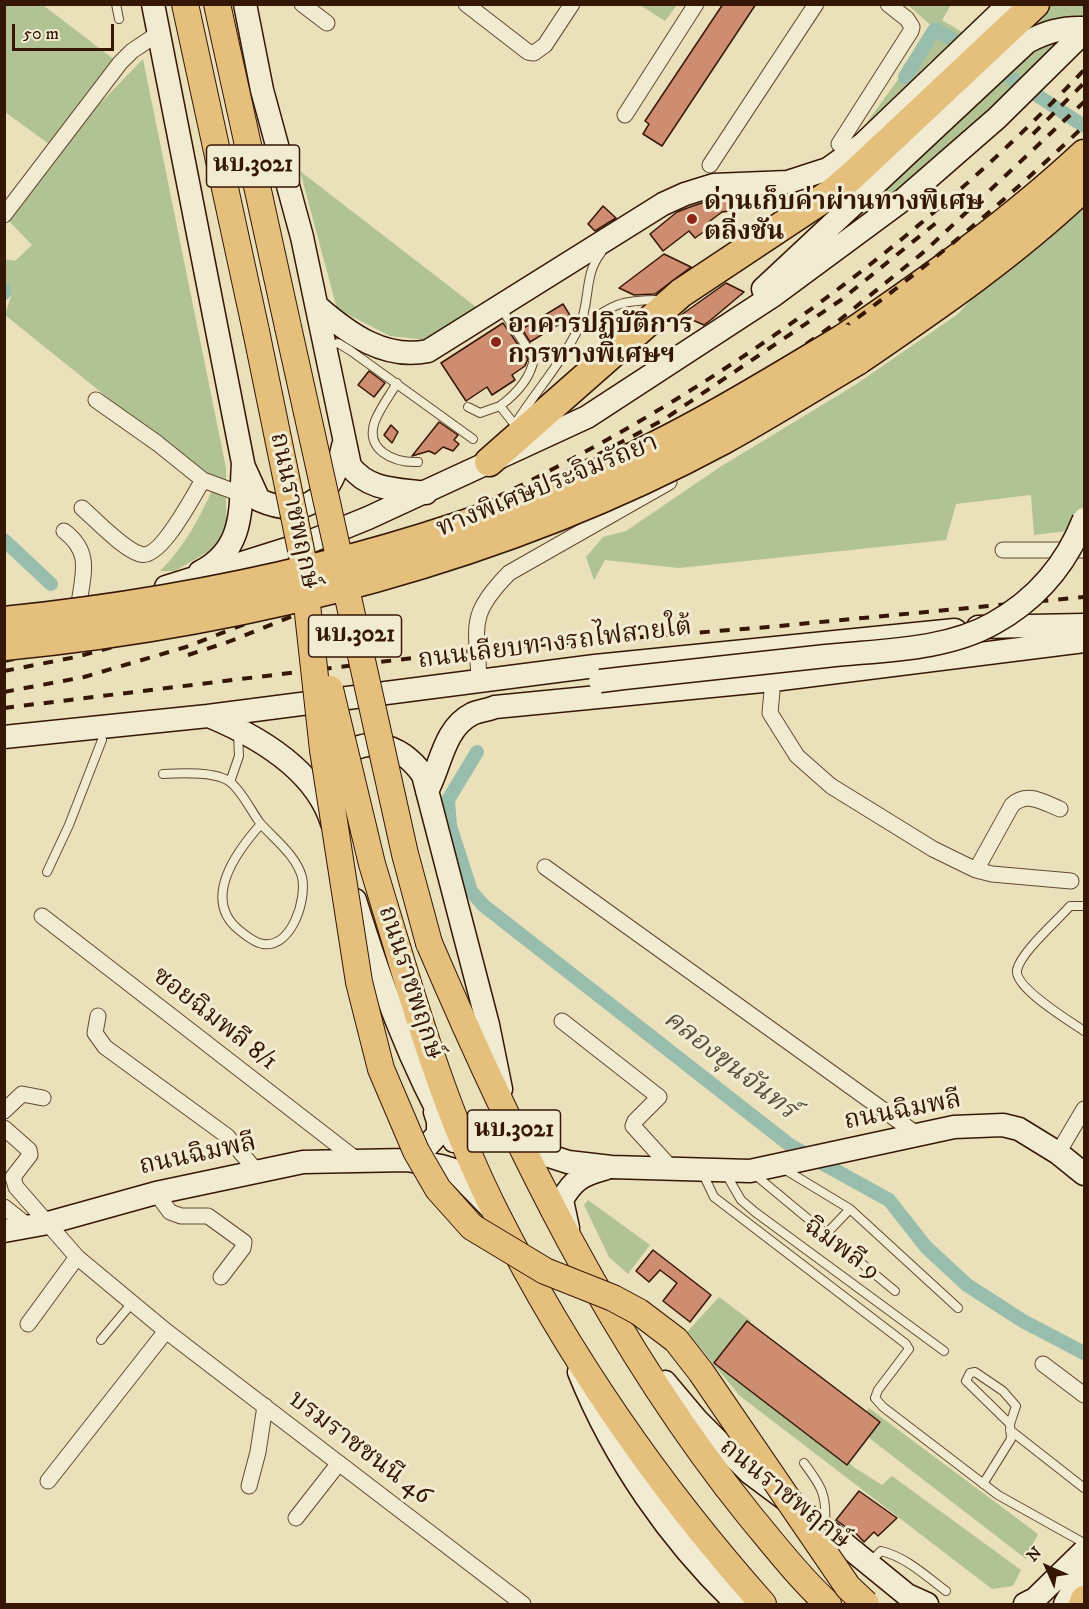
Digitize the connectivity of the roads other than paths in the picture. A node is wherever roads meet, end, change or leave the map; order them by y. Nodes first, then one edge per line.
1 (116, 4) edge
2 (153, 4) edge
3 (177, 4) edge
4 (185, 4) edge
5 (217, 4) edge
6 (244, 4) edge
7 (302, 4) edge
8 (466, 4) edge
9 (572, 4) edge
10 (696, 4) edge
11 (816, 4) edge
12 (888, 4) edge
13 (1009, 4) edge
14 (1035, 4) edge
15 (119, 19) dead end
16 (327, 23) dead end
17 (1084, 30) edge
18 (159, 33) junction
19 (200, 73) junction
20 (940, 84) junction
21 (626, 115) dead end
22 (839, 144) dead end
23 (1084, 154) edge
24 (710, 165) dead end
25 (1084, 188) edge
26 (1072, 214) dead end
27 (4, 215) edge
28 (620, 231) junction
29 (673, 300) junction
30 (318, 307) junction
31 (500, 307) junction
32 (737, 320) junction
33 (579, 328) junction
34 (326, 346) junction
35 (397, 383) junction
36 (96, 400) dead end
37 (500, 406) junction
38 (468, 407) dead end
39 (520, 429) junction
40 (343, 446) junction
41 (481, 450) junction
42 (417, 462) dead end
43 (243, 463) junction
44 (203, 480) junction
45 (426, 493) junction
46 (241, 494) junction
47 (82, 508) dead end
48 (1084, 519) edge
49 (64, 531) dead end
50 (1003, 550) dead end
51 (1084, 550) edge
52 (303, 559) junction
53 (175, 585) junction
54 (125, 596) junction
55 (79, 604) junction
56 (4, 613) edge
57 (4, 621) edge
58 (4, 632) edge
59 (1083, 639) edge
60 (4, 646) edge
61 (971, 647) junction
62 (479, 680) junction
63 (773, 680) junction
64 (550, 685) junction
65 (422, 689) junction
66 (473, 713) junction
67 (200, 717) junction
68 (237, 728) junction
69 (4, 737) edge
70 (102, 740) junction
71 (4, 751) edge
72 (163, 774) dead end
73 (230, 782) junction
74 (427, 791) junction
75 (1060, 809) dead end
76 (328, 810) junction
77 (261, 824) junction
78 (545, 867) dead end
79 (976, 870) junction
80 (47, 872) dead end
81 (1071, 881) dead end
82 (1084, 906) edge
83 (42, 916) dead end
84 (98, 1016) dead end
85 (562, 1021) dead end
86 (1084, 1031) edge
87 (427, 1094) junction
88 (44, 1098) dead end
89 (1084, 1109) edge
90 (4, 1111) edge
91 (511, 1125) junction
92 (4, 1128) edge
93 (918, 1135) junction
94 (1058, 1153) junction
95 (357, 1160) junction
96 (407, 1160) junction
97 (782, 1164) junction
98 (611, 1167) junction
99 (672, 1169) junction
100 (702, 1171) junction
101 (750, 1171) junction
102 (724, 1172) junction
103 (258, 1173) junction
104 (1084, 1174) edge
105 (156, 1193) junction
106 (4, 1207) edge
107 (850, 1209) junction
108 (497, 1215) junction
109 (38, 1225) junction
110 (4, 1231) edge
111 (827, 1233) junction
112 (571, 1240) junction
113 (77, 1257) junction
114 (587, 1269) junction
115 (221, 1277) dead end
116 (895, 1291) dead end
117 (132, 1303) junction
118 (958, 1308) dead end
119 (611, 1312) junction
120 (28, 1324) dead end
121 (166, 1331) junction
122 (564, 1336) junction
123 (101, 1340) dead end
124 (944, 1351) dead end
125 (1043, 1364) dead end
126 (1084, 1395) edge
127 (264, 1406) junction
128 (1010, 1427) junction
129 (339, 1463) junction
130 (804, 1463) dead end
131 (48, 1481) dead end
132 (983, 1484) junction
133 (249, 1486) dead end
134 (1084, 1488) edge
135 (296, 1518) dead end
136 (819, 1525) junction
137 (1084, 1543) edge
138 (1084, 1551) edge
139 (868, 1563) junction
140 (1084, 1570) edge
141 (946, 1591) dead end
142 (1084, 1599) edge
143 (917, 1602) edge
144 (523, 1605) edge
145 (737, 1605) edge
146 (763, 1605) edge
147 (828, 1605) edge
148 (866, 1605) edge
149 (1025, 1605) edge
150 (1065, 1605) edge
151 (1082, 1605) edge

1 - 15 lane
2 - 18 main road
3 - 19 main road
4 - 19 main road, ถนนราชพฤกษ์ / นบ.3021
5 - 91 main road, ถนนราชพฤกษ์ / นบ.3021, bridge
6 - 30 main road, นบ.3021
7 - 16 street
8 - 9 street
10 - 21 street
11 - 24 street
12 - 22 street
13 - 20 main road
14 - 20 highway
17 - 32 main road
17 - 32 main road
18 - 27 street
18 - 43 main road
19 - 52 main road, ถนนราชพฤกษ์ / นบ.3021, bridge
20 - 28 main road
20 - 29 highway
23 - 57 highway, ทางพิเศษประจิมรัถยา, bridge
25 - 60 highway, ทางพิเศษประจิมรัถยา, bridge
26 - 62 street
28 - 31 main road
28 - 33 lane
29 - 33 lane
29 - 39 highway
30 - 31 main road
30 - 34 main road, นบ.3021
31 - 37 lane
32 - 41 main road
33 - 39 lane
34 - 35 lane
34 - 40 main road, นบ.3021
35 - 41 lane
35 - 42 lane
36 - 44 street
37 - 38 lane
37 - 39 lane
39 - 41 highway
40 - 43 main road
40 - 45 main road
41 - 45 main road
43 - 46 main road
44 - 46 street
44 - 47 street
45 - 53 main road
46 - 53 main road
48 - 64 main road, bridge
49 - 55 street
50 - 51 street
52 - 108 main road, ถนนราชพฤกษ์ / นบ.3021, bridge
52 - 148 main road, bridge
53 - 54 main road
54 - 55 main road
54 - 58 main road
55 - 56 main road
59 - 61 main road, ถนนเลียบทางรถไฟสายใต้
61 - 62 main road, ถนนเลียบทางรถไฟสายใต้
61 - 63 main road, ถนนเลียบทางรถไฟสายใต้
62 - 65 main road, ถนนเลียบทางรถไฟสายใต้
63 - 66 main road, ถนนเลียบทางรถไฟสายใต้
63 - 79 street
64 - 65 main road
64 - 66 main road
65 - 67 main road, ถนนเลียบทางรถไฟสายใต้
66 - 74 main road
67 - 68 main road, ถนนราชพฤกษ์
67 - 69 main road, ถนนเลียบทางรถไฟสายใต้
67 - 70 main road
68 - 73 lane
68 - 76 main road, ถนนราชพฤกษ์
70 - 71 main road
70 - 80 lane
72 - 73 lane
73 - 77 lane
74 - 76 main road, ถนนราชพฤกษ์
74 - 91 main road, ถนนราชพฤกษ์
75 - 79 street
76 - 87 main road, ถนนราชพฤกษ์
77 - 77 lane
78 - 93 street
79 - 81 street
82 - 86 lane
83 - 95 street, ซอยฉิมพลี 8/1
84 - 103 street
85 - 99 street
87 - 96 main road
87 - 108 main road, ถนนราชพฤกษ์
88 - 90 street
89 - 94 street
91 - 98 main road, ถนนฉิมพลี
91 - 112 main road, ถนนราชพฤกษ์ / นบ.3021
92 - 109 street
93 - 94 main road, ถนนฉิมพลี
93 - 97 main road, ถนนฉิมพลี
94 - 104 main road, ถนนฉิมพลี
95 - 96 main road, ถนนฉิมพลี
95 - 103 main road, ถนนฉิมพลี
96 - 108 main road, ถนนฉิมพลี
97 - 101 main road, ถนนฉิมพลี
97 - 107 lane
98 - 99 main road, ถนนฉิมพลี
98 - 112 main road, ถนนฉิมพลี
99 - 100 main road, ถนนฉิมพลี
100 - 102 main road, ถนนฉิมพลี
100 - 132 lane
101 - 102 main road, ถนนฉิมพลี
101 - 111 lane
102 - 124 lane, ฉิมพลี 9
103 - 105 main road, ถนนฉิมพลี
105 - 109 main road, ถนนฉิมพลี
105 - 115 street
106 - 109 street
107 - 111 lane
107 - 118 lane
108 - 122 main road, ถนนราชพฤกษ์ / นบ.3021
109 - 110 main road, ถนนฉิมพลี
109 - 113 street, บรมราชชนนี 46
111 - 116 lane
112 - 114 main road, ถนนราชพฤกษ์ / นบ.3021
113 - 117 street, บรมราชชนนี 46
113 - 120 street
114 - 119 main road, ถนนราชพฤกษ์ / นบ.3021
114 - 136 street
117 - 121 street, บรมราชชนนี 46
117 - 123 lane
119 - 136 main road, ถนนราชพฤกษ์
119 - 147 main road, ถนนราชพฤกษ์ / นบ.3021
121 - 127 street, บรมราชชนนี 46
121 - 131 street
122 - 145 main road, ถนนราชพฤกษ์
122 - 146 main road, ถนนราชพฤกษ์ / นบ.3021
125 - 126 street
127 - 129 street, บรมราชชนนี 46
127 - 133 street
128 - 128 lane
128 - 132 lane
128 - 134 lane
129 - 135 street
129 - 144 street, บรมราชชนนี 46
130 - 136 lane
132 - 137 lane
136 - 139 main road, ถนนราชพฤกษ์
138 - 149 main road
139 - 141 lane
139 - 143 main road, ถนนราชพฤกษ์
140 - 150 main road
142 - 151 main road

